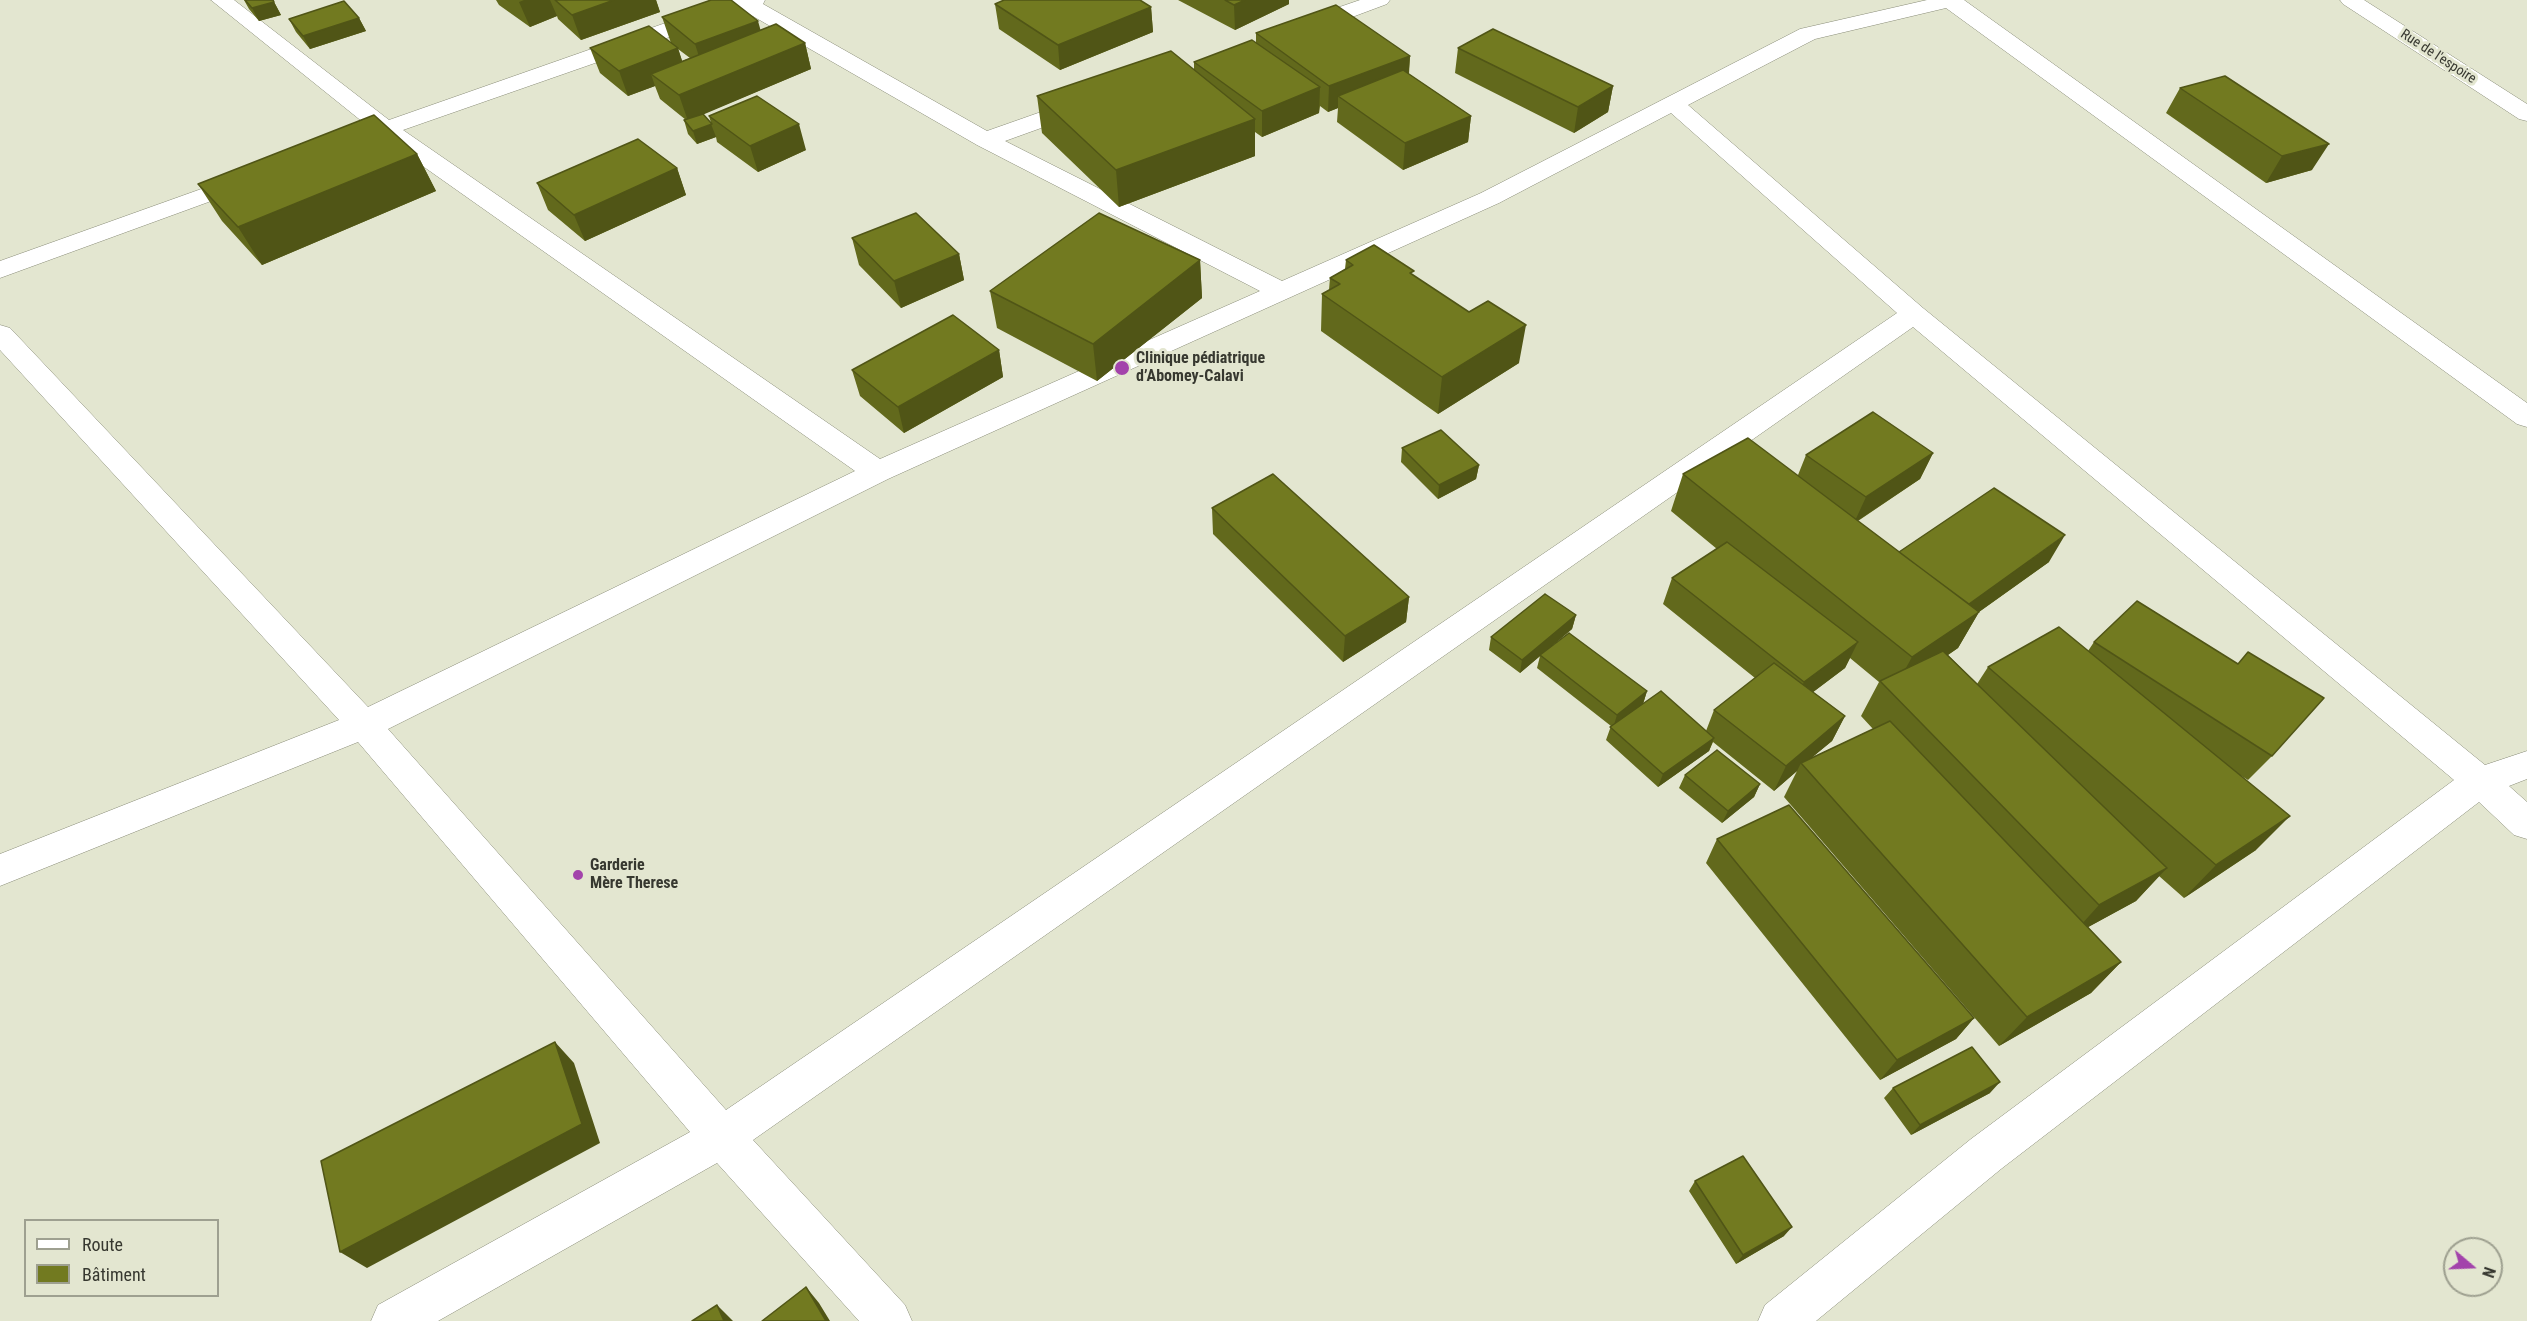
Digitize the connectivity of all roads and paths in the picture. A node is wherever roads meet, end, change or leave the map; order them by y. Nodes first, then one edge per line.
1 (221, 0) edge
2 (1380, 0) edge
3 (2350, 0) edge
4 (747, 1) edge
5 (1952, 1) edge
6 (1279, 36) edge
7 (1098, 100) edge
8 (1673, 103) junction
9 (2527, 114) edge
10 (386, 129) junction
11 (985, 140) junction
12 (353, 141) edge
13 (265, 173) edge
14 (0, 270) edge
15 (1281, 291) junction
16 (1914, 314) junction
17 (0, 334) edge
18 (2527, 417) edge
19 (878, 472) junction
20 (364, 725) junction
21 (2527, 765) edge
22 (2480, 781) junction
23 (2527, 824) edge
24 (0, 870) edge
25 (722, 1137) junction
26 (394, 1321) edge
27 (889, 1321) edge
28 (1780, 1321) edge

1 - 10 street
2 - 6 street
3 - 9 street, Rue de l'espoire
4 - 10 street
4 - 11 street
5 - 8 street
5 - 18 street
7 - 11 street
8 - 15 street
8 - 16 street
10 - 12 street
10 - 19 street
11 - 15 street
13 - 14 street
15 - 19 street
16 - 22 street
16 - 25 street
17 - 20 street
19 - 20 street
20 - 24 street
20 - 25 street
21 - 22 street
22 - 23 street
22 - 28 street
25 - 26 street
25 - 27 street

